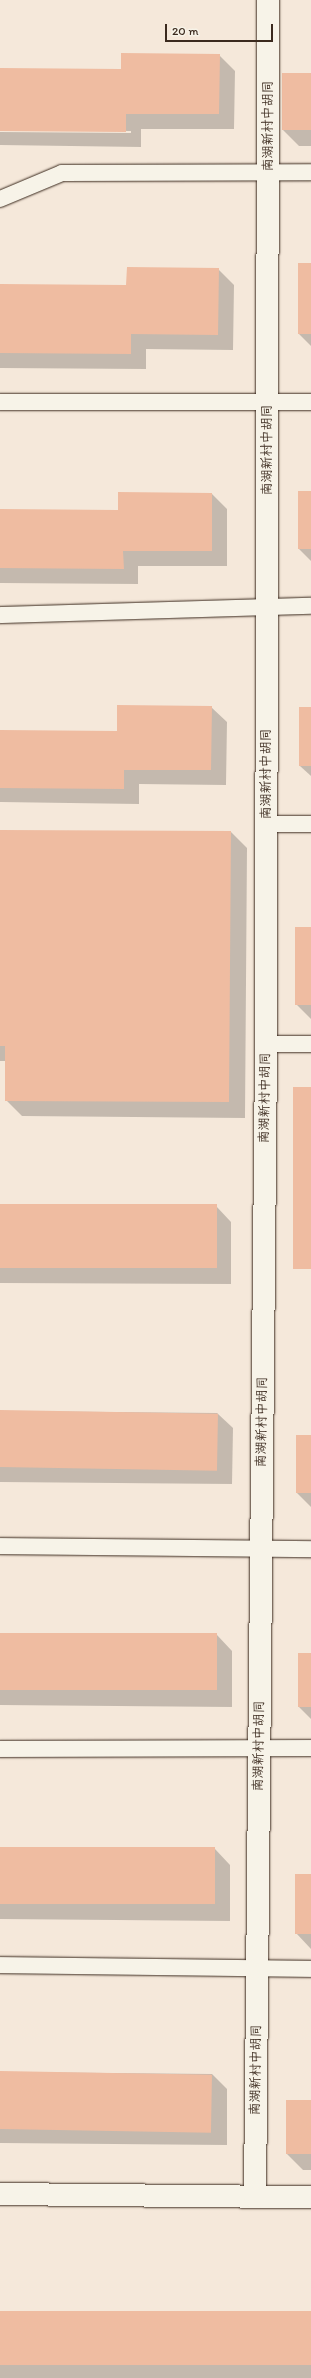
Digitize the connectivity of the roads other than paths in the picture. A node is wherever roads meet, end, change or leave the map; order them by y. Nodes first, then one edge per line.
1 (268, 0) edge
2 (268, 172) junction
3 (311, 172) edge
4 (0, 199) edge
5 (0, 402) edge
6 (267, 402) junction
7 (311, 402) edge
8 (311, 606) edge
9 (266, 607) junction
10 (0, 614) edge
11 (266, 824) junction
12 (311, 824) edge
13 (266, 1044) junction
14 (311, 1044) edge
15 (0, 1546) edge
16 (261, 1548) junction
17 (311, 1548) edge
18 (259, 1748) junction
19 (311, 1748) edge
20 (0, 1749) edge
21 (0, 1965) edge
22 (258, 1969) junction
23 (311, 1969) edge
24 (0, 2194) edge
25 (255, 2197) junction
26 (311, 2198) edge

1 - 2 street, 南湖新村中胡同
2 - 3 lane
2 - 4 lane
2 - 6 street, 南湖新村中胡同
5 - 6 lane
6 - 7 lane
6 - 9 street, 南湖新村中胡同
8 - 9 lane
9 - 10 lane
9 - 11 street, 南湖新村中胡同
11 - 12 lane
11 - 13 street, 南湖新村中胡同
13 - 14 lane
13 - 16 street, 南湖新村中胡同
15 - 16 lane
16 - 17 lane
16 - 18 street, 南湖新村中胡同
18 - 19 lane
18 - 20 lane
18 - 22 street, 南湖新村中胡同
21 - 22 lane
22 - 23 lane
22 - 25 street, 南湖新村中胡同
24 - 25 street
25 - 26 street

